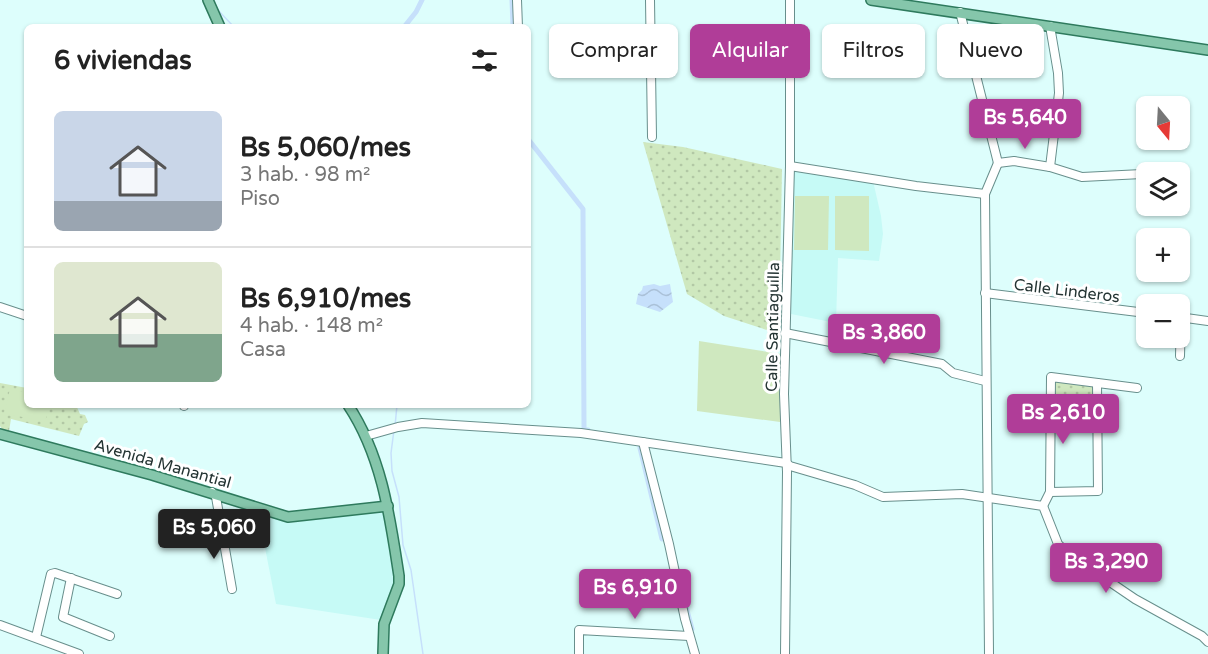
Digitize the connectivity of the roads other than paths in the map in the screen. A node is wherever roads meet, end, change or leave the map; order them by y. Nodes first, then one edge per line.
1 (208, 0) edge
2 (517, 0) edge
3 (651, 0) edge
4 (790, 0) edge
5 (871, 0) edge
6 (883, 1) edge
7 (960, 12) junction
8 (219, 24) edge
9 (518, 24) edge
10 (1050, 26) junction
11 (1208, 50) edge
12 (652, 137) dead end
13 (998, 163) junction
14 (790, 166) junction
15 (1050, 167) junction
16 (1136, 174) edge
17 (985, 194) junction
18 (985, 293) junction
19 (0, 307) edge
20 (1136, 312) edge
21 (24, 315) edge
22 (1190, 318) edge
23 (1208, 321) edge
24 (785, 333) junction
25 (1180, 348) edge
26 (1180, 356) dead end
27 (985, 381) junction
28 (1097, 383) junction
29 (1137, 388) dead end
30 (350, 408) edge
31 (0, 434) edge
32 (366, 436) junction
33 (643, 442) junction
34 (786, 463) junction
35 (212, 492) junction
36 (1050, 492) junction
37 (986, 498) junction
38 (388, 506) junction
39 (1043, 507) junction
40 (70, 578) junction
41 (232, 589) dead end
42 (117, 594) dead end
43 (0, 625) edge
44 (110, 636) dead end
45 (689, 636) junction
46 (36, 637) junction
47 (1208, 642) edge
48 (79, 654) edge
49 (383, 654) edge
50 (579, 654) edge
51 (695, 654) edge
52 (785, 654) edge
53 (989, 654) edge

1 - 8 main road
2 - 9 street
3 - 12 street
4 - 14 street, Calle Santiaguilla
5 - 6 main road
6 - 7 main road
7 - 10 main road
7 - 13 street
10 - 11 main road
10 - 15 street
13 - 15 street
13 - 17 street
14 - 17 street
14 - 24 street, Calle Santiaguilla
15 - 16 street
17 - 18 street
18 - 20 street, Calle Linderos
18 - 27 street
19 - 21 street
22 - 23 street
24 - 27 street
24 - 34 street, Calle Santiaguilla
25 - 26 street
27 - 37 street
28 - 29 street
28 - 36 street
28 - 36 street
30 - 32 main road
31 - 35 main road, Avenida Manantial
32 - 33 street
32 - 38 main road
33 - 34 street
33 - 45 street
34 - 37 street
34 - 52 street, Calle Santiaguilla
35 - 38 main road, Avenida Manantial
35 - 41 street
36 - 39 street
37 - 39 street
37 - 53 street
38 - 49 main road
39 - 47 street
40 - 42 street
40 - 44 street
40 - 46 street
43 - 46 street
45 - 50 street
45 - 51 street
46 - 48 street

